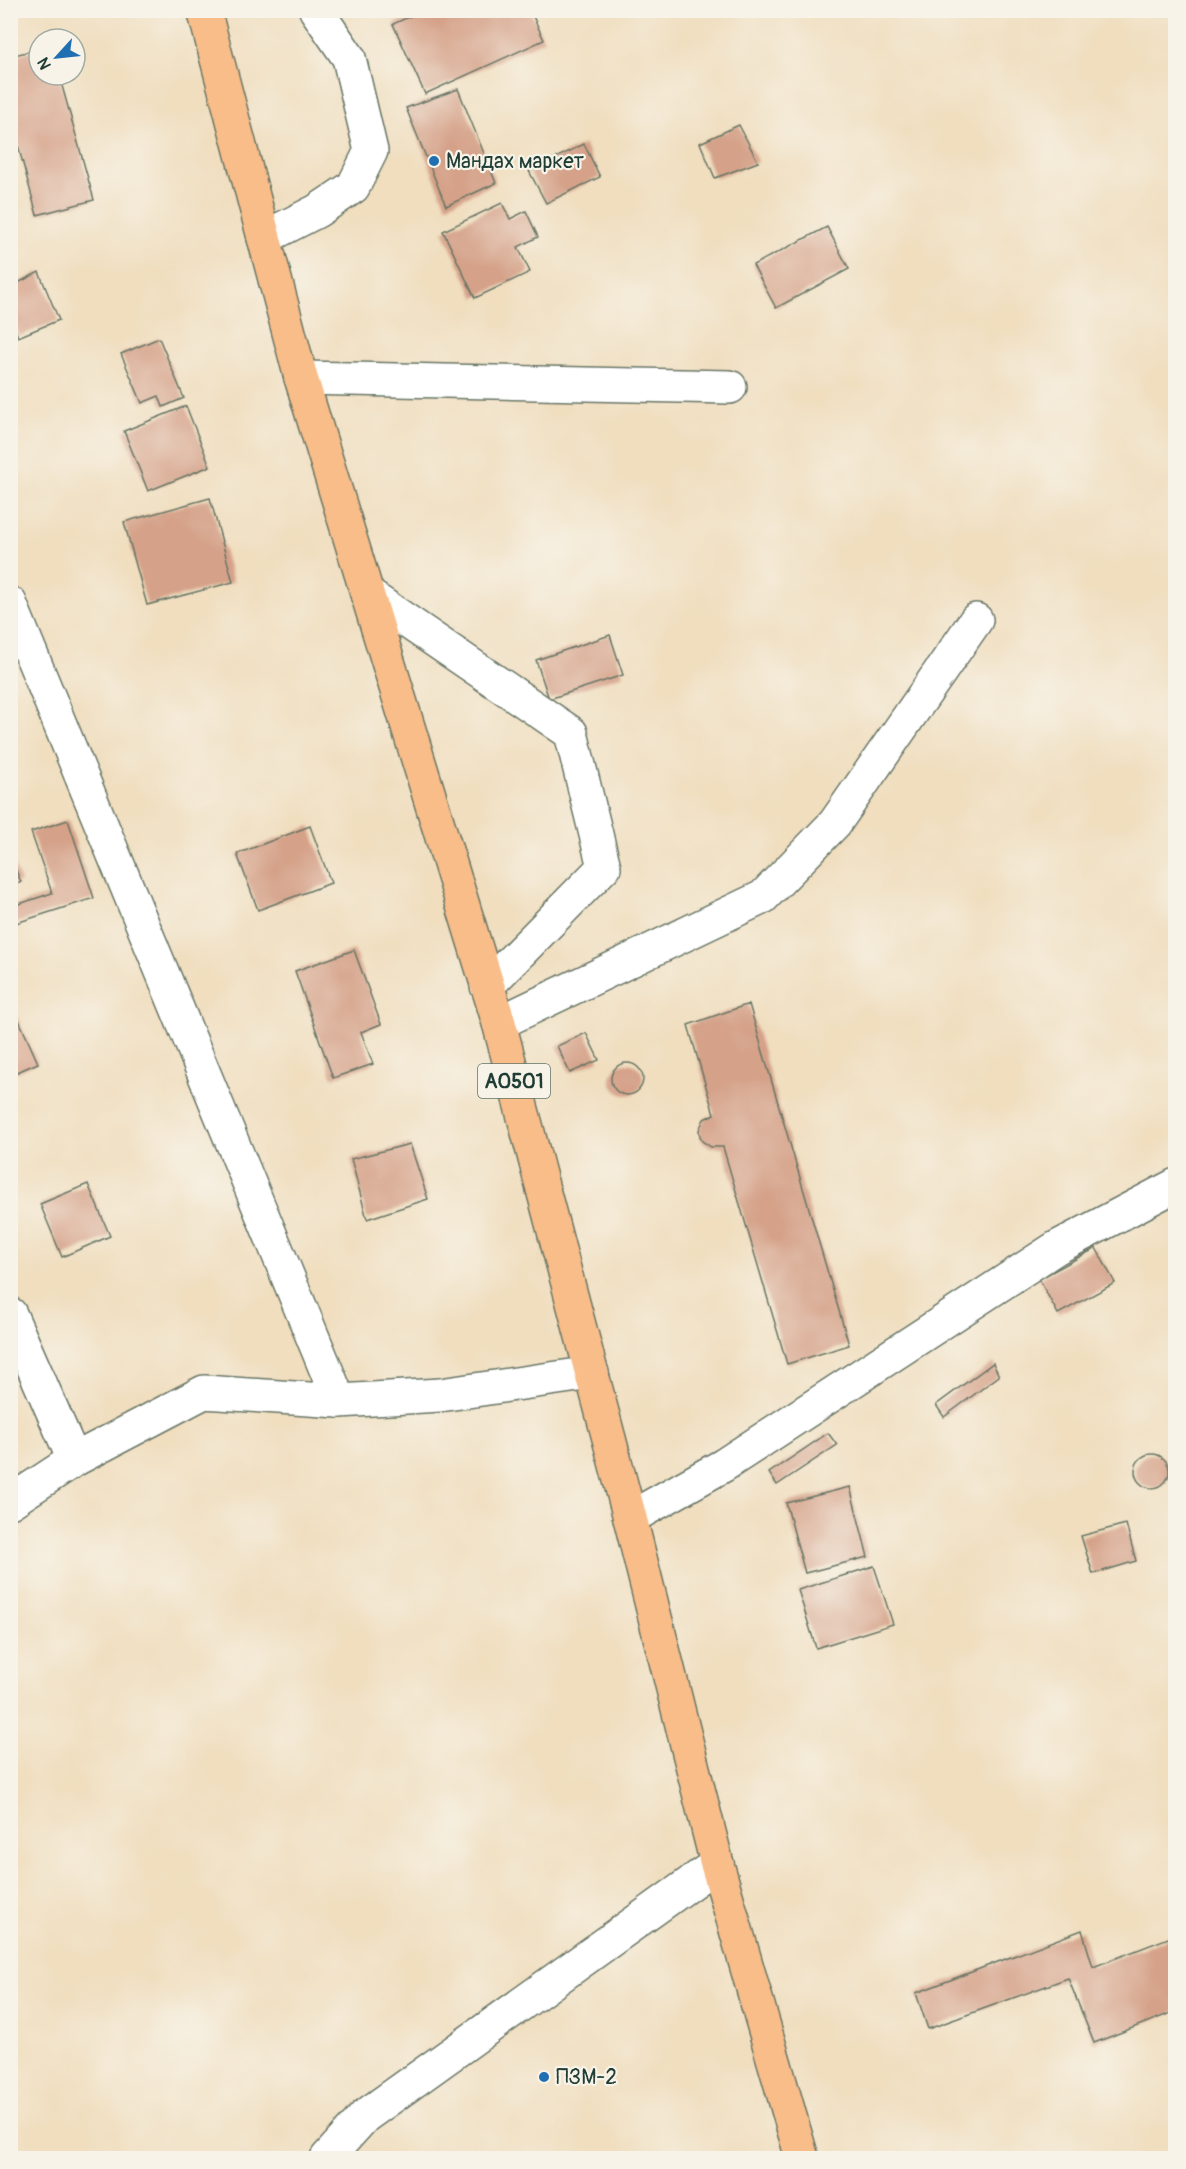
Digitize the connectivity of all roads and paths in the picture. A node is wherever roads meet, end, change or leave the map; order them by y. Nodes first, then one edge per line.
1 (204, 10) edge
2 (316, 10) edge
3 (264, 238) junction
4 (301, 378) junction
5 (730, 387) dead end
6 (367, 594) junction
7 (10, 603) edge
8 (976, 620) dead end
9 (487, 986) junction
10 (499, 1023) junction
11 (1176, 1185) edge
12 (10, 1314) edge
13 (592, 1374) junction
14 (339, 1401) junction
15 (74, 1460) junction
16 (10, 1502) edge
17 (630, 1518) junction
18 (717, 1863) junction
19 (327, 2158) edge
20 (802, 2158) edge

1 - 3 highway, A0501
2 - 3 street
3 - 4 highway, A0501
4 - 5 street
4 - 6 highway, A0501
6 - 9 highway, A0501
6 - 9 street
7 - 14 street
8 - 10 street
9 - 10 highway, A0501
10 - 13 highway, A0501
11 - 17 street
12 - 15 street
13 - 14 street
13 - 17 highway, A0501
14 - 15 street
15 - 16 street
17 - 18 highway, A0501
18 - 19 street
18 - 20 highway, A0501

